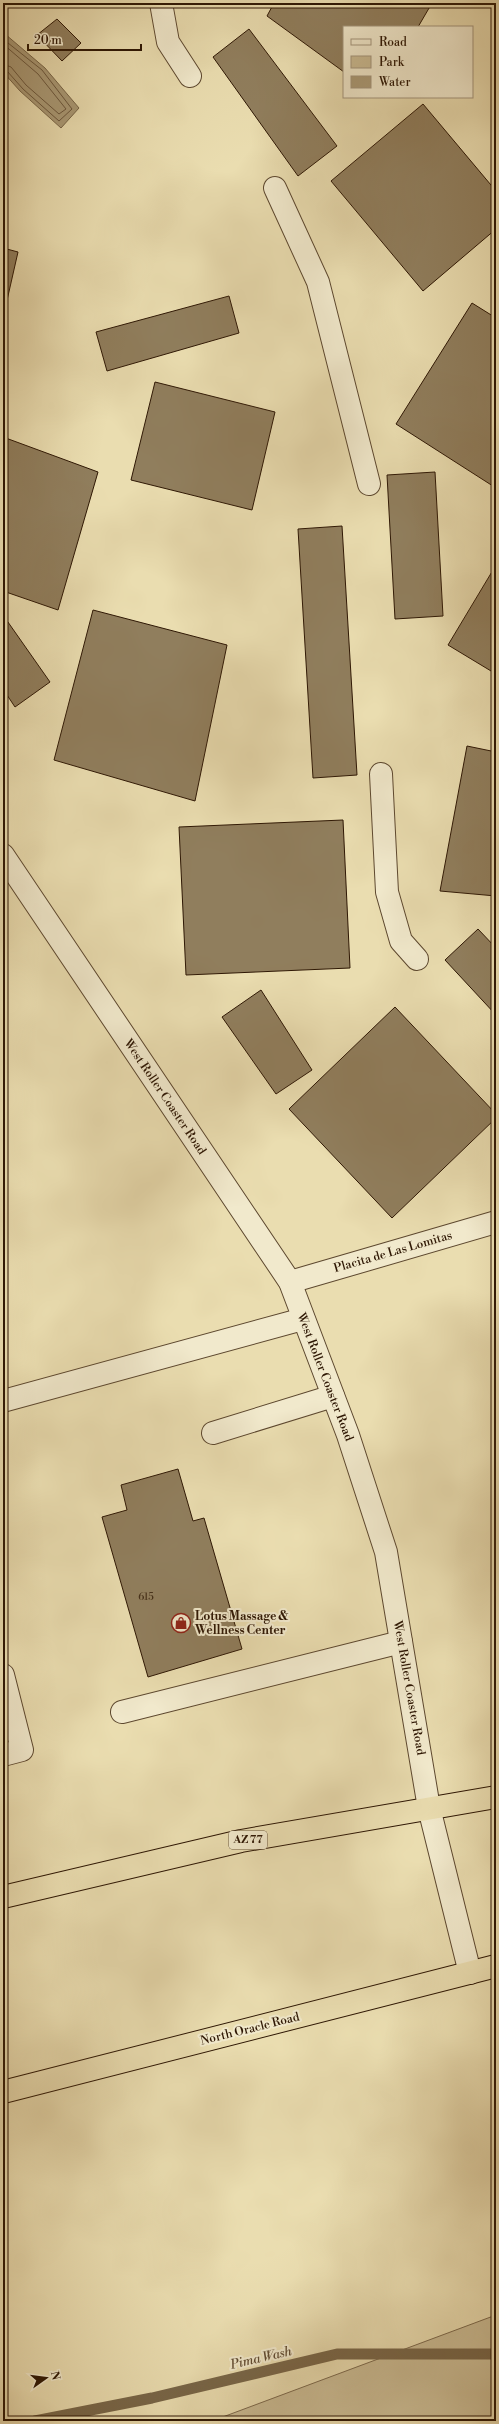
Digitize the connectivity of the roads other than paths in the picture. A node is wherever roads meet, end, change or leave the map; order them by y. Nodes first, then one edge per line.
1 (161, 3) edge
2 (190, 76) dead end
3 (275, 188) dead end
4 (369, 484) dead end
5 (381, 774) dead end
6 (3, 855) edge
7 (417, 959) dead end
8 (496, 1222) edge
9 (290, 1282) junction
10 (303, 1319) junction
11 (334, 1396) junction
12 (3, 1401) edge
13 (213, 1433) dead end
14 (401, 1642) junction
15 (3, 1675) edge
16 (122, 1712) dead end
17 (3, 1755) edge
18 (496, 1797) edge
19 (429, 1808) junction
20 (3, 1896) edge
21 (496, 1966) edge
22 (470, 1973) junction
23 (3, 2092) edge

1 - 2 street
3 - 4 street
5 - 7 street
6 - 9 street, West Roller Coaster Road
8 - 9 street, Placita de Las Lomitas
9 - 10 street, West Roller Coaster Road
10 - 11 street, West Roller Coaster Road
10 - 12 street
11 - 13 street
11 - 14 street, West Roller Coaster Road
14 - 16 street
14 - 19 street, West Roller Coaster Road
15 - 17 street
18 - 19 highway, AZ 77
19 - 20 highway, AZ 77
19 - 22 street, West Roller Coaster Road
21 - 22 highway, North Oracle Road
22 - 23 highway, North Oracle Road

